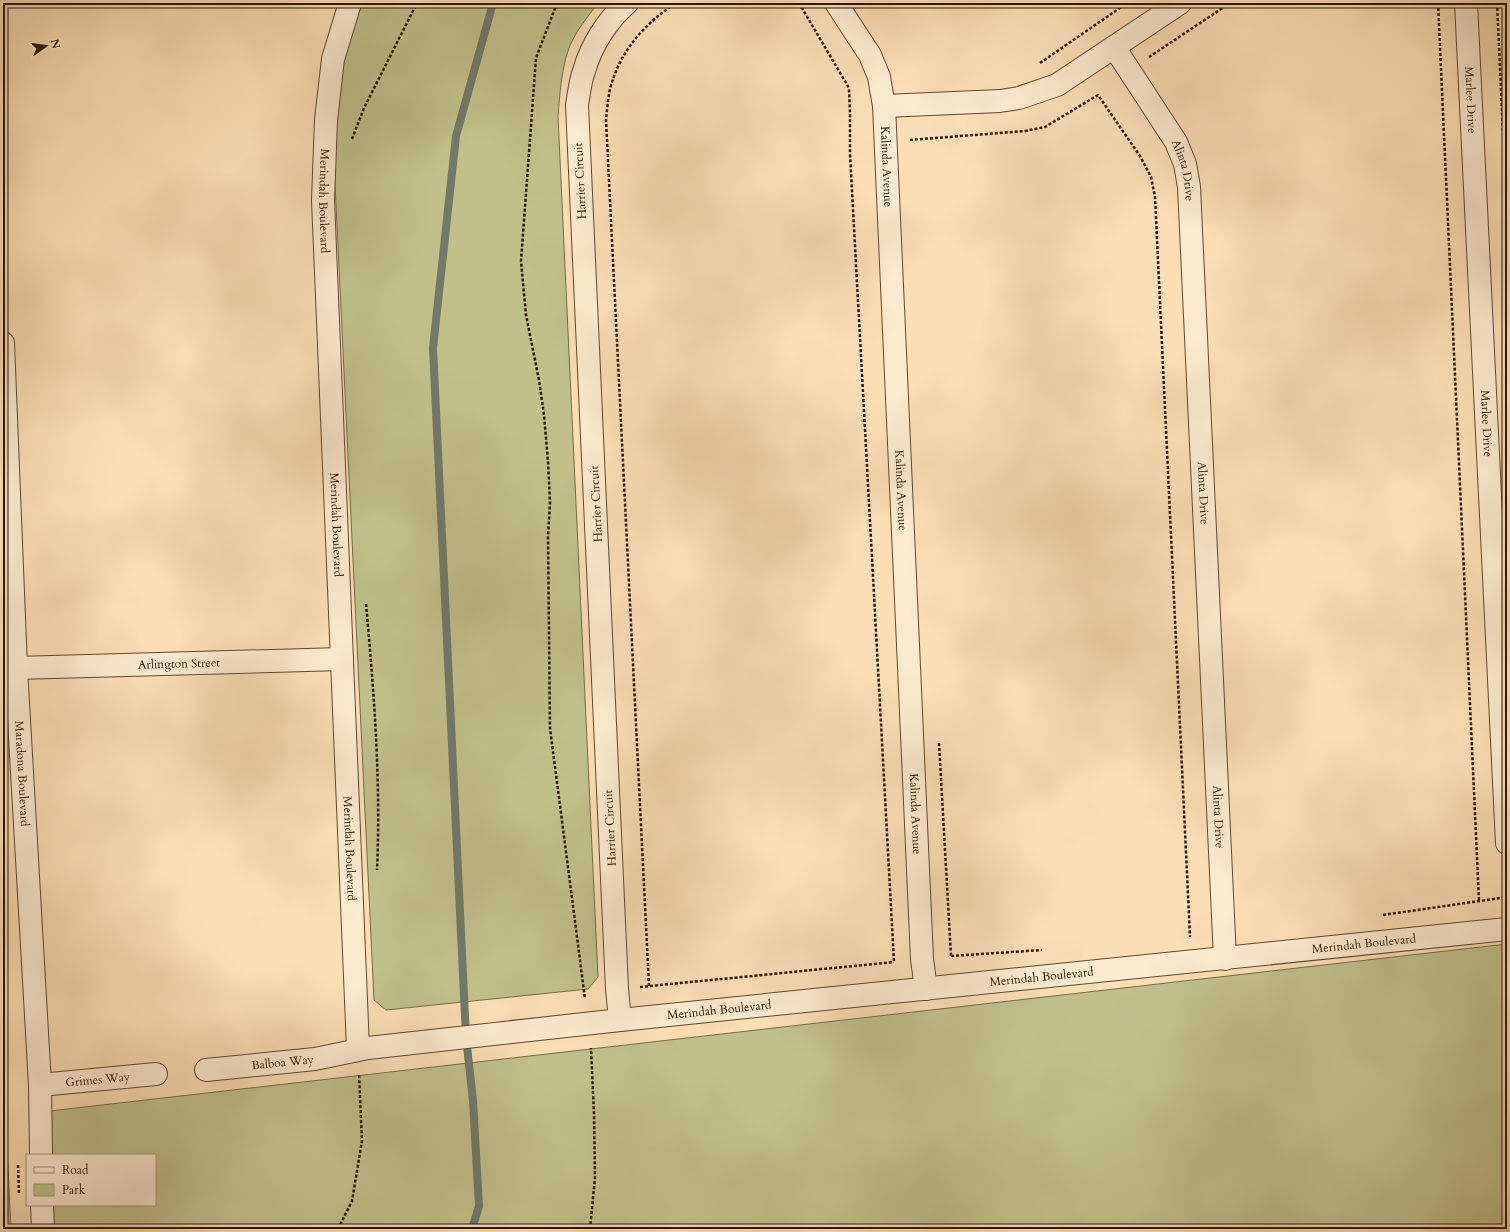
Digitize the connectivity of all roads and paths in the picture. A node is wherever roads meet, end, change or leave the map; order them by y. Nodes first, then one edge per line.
1 (350, 3) edge
2 (557, 3) edge
3 (627, 3) edge
4 (676, 3) edge
5 (798, 3) edge
6 (836, 3) edge
7 (1127, 3) edge
8 (1180, 3) edge
9 (1438, 3) edge
10 (1466, 3) edge
11 (1497, 3) edge
12 (1114, 48) junction
13 (1034, 66) dead end
14 (884, 106) junction
15 (907, 140) dead end
16 (1507, 218) edge
17 (3, 343) edge
18 (342, 659) junction
19 (16, 668) junction
20 (1504, 735) edge
21 (1507, 843) edge
22 (1507, 897) edge
23 (1479, 902) junction
24 (1378, 916) dead end
25 (1507, 930) edge
26 (1224, 935) junction
27 (1046, 950) dead end
28 (922, 959) junction
29 (1226, 959) junction
30 (894, 962) junction
31 (649, 986) junction
32 (926, 989) junction
33 (617, 990) junction
34 (585, 993) junction
35 (620, 1020) junction
36 (583, 1024) junction
37 (358, 1049) junction
38 (206, 1070) dead end
39 (156, 1074) dead end
40 (40, 1085) junction
41 (41, 1154) edge
42 (42, 1206) edge
43 (43, 1229) edge
44 (590, 1229) edge

1 - 18 street, Merindah Boulevard
2 - 34 path
3 - 33 street, Harrier Circuit
4 - 31 path
5 - 30 path
6 - 14 street, Kalinda Avenue
7 - 13 path
8 - 12 street
9 - 23 path
10 - 20 street, Marlee Drive
11 - 16 path
12 - 14 street
12 - 26 street, Alinta Drive
14 - 28 street, Kalinda Avenue
15 - 26 path
17 - 19 street, Maradona Boulevard
18 - 19 street, Arlington Street
18 - 37 street, Merindah Boulevard
19 - 40 street, Maradona Boulevard
20 - 21 street, Marlee Drive
22 - 23 path
23 - 24 path
25 - 29 street, Merindah Boulevard
26 - 29 street, Alinta Drive
27 - 28 path
28 - 30 path
28 - 32 street, Kalinda Avenue
29 - 32 street, Merindah Boulevard
30 - 31 path
31 - 33 path
32 - 35 street, Merindah Boulevard
33 - 34 path
33 - 35 street, Harrier Circuit
34 - 36 path
35 - 36 street, Merindah Boulevard
36 - 37 street, Balboa Way
36 - 44 path
37 - 38 street, Balboa Way
39 - 40 street, Grimes Way
40 - 41 street, Maradona Boulevard
42 - 43 street

